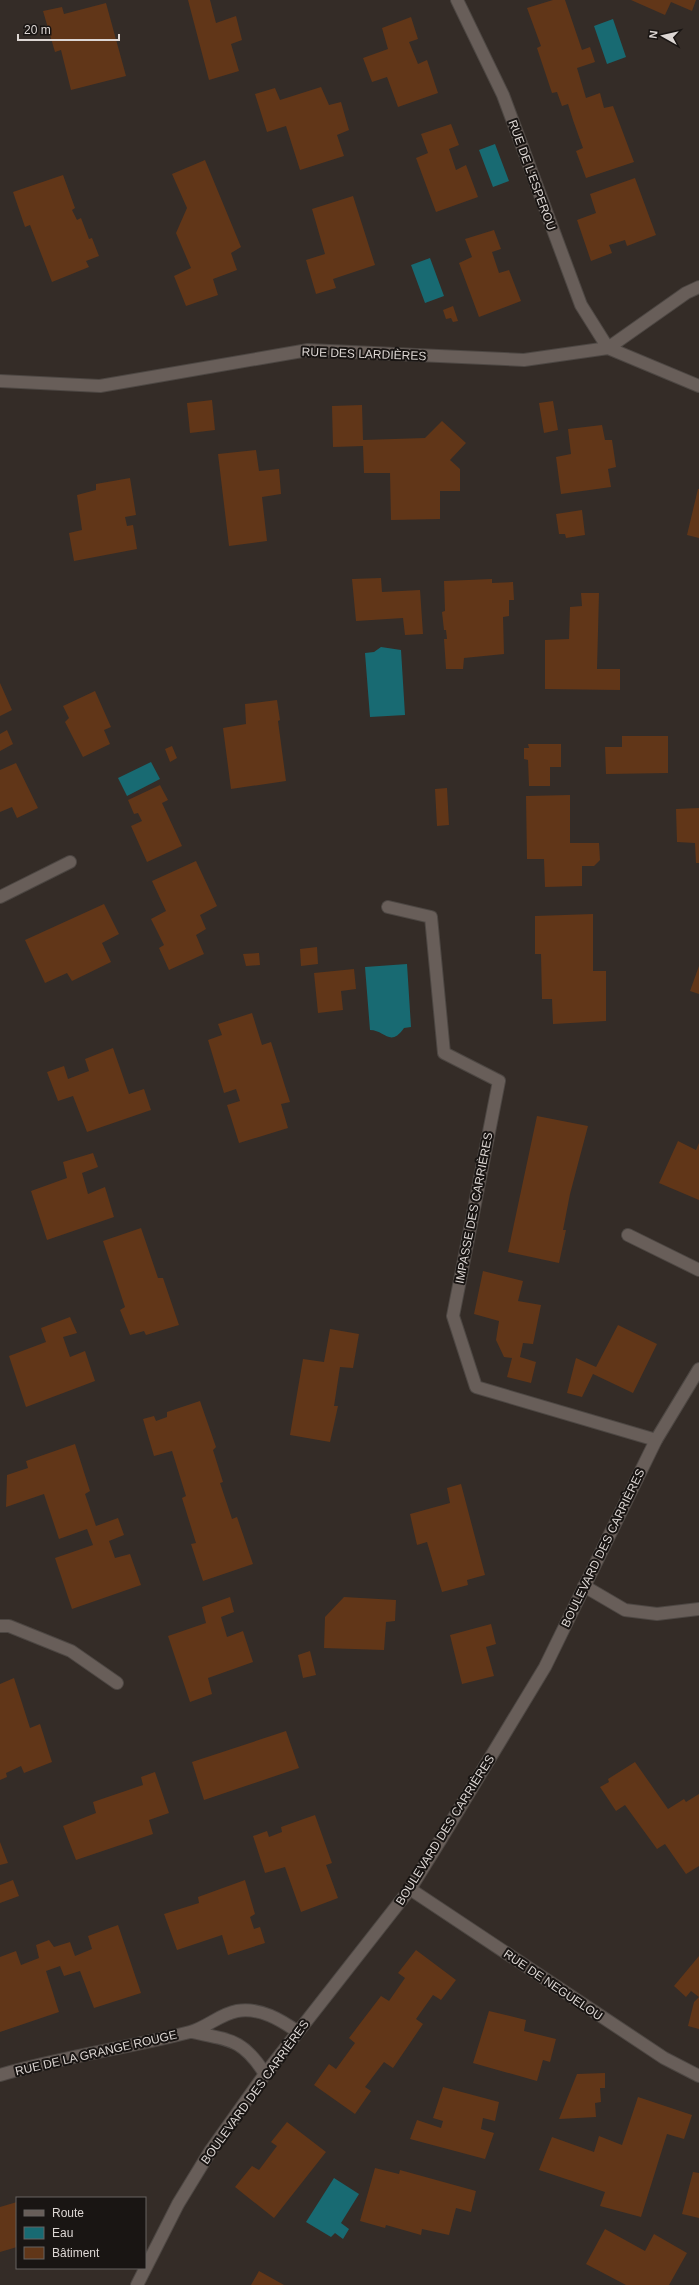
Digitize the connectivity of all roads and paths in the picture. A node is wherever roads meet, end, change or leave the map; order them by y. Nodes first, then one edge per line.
1 (457, 0) edge
2 (699, 287) edge
3 (608, 348) junction
4 (0, 381) edge
5 (699, 386) edge
6 (70, 862) dead end
7 (0, 897) edge
8 (388, 907) dead end
9 (628, 1235) dead end
10 (699, 1270) edge
11 (699, 1369) edge
12 (656, 1440) junction
13 (584, 1586) junction
14 (699, 1609) edge
15 (0, 1626) edge
16 (116, 1683) dead end
17 (410, 1889) junction
18 (192, 2032) junction
19 (298, 2032) junction
20 (265, 2074) junction
21 (0, 2075) edge
22 (699, 2076) edge
23 (146, 2267) edge
24 (145, 2269) edge
25 (137, 2285) edge

1 - 3 street, RUE DE L'ESPEROU
2 - 3 street
3 - 4 street, RUE DES LARDIÈRES
3 - 5 street
6 - 7 street
8 - 12 street, IMPASSE DES CARRIÈRES
9 - 10 street
11 - 12 street, BOULEVARD DES CARRIÈRES
12 - 13 street, BOULEVARD DES CARRIÈRES
13 - 14 street
13 - 17 street, BOULEVARD DES CARRIÈRES
15 - 16 street
17 - 19 street, BOULEVARD DES CARRIÈRES
17 - 22 street, RUE DE NEGUELOU
18 - 19 street, RUE DE LA GRANGE ROUGE
18 - 20 street, RUE DE LA GRANGE ROUGE
18 - 21 street, RUE DE LA GRANGE ROUGE
19 - 20 street, BOULEVARD DES CARRIÈRES
20 - 23 street, BOULEVARD DES CARRIÈRES
24 - 25 street, BOULEVARD DES CARRIÈRES

